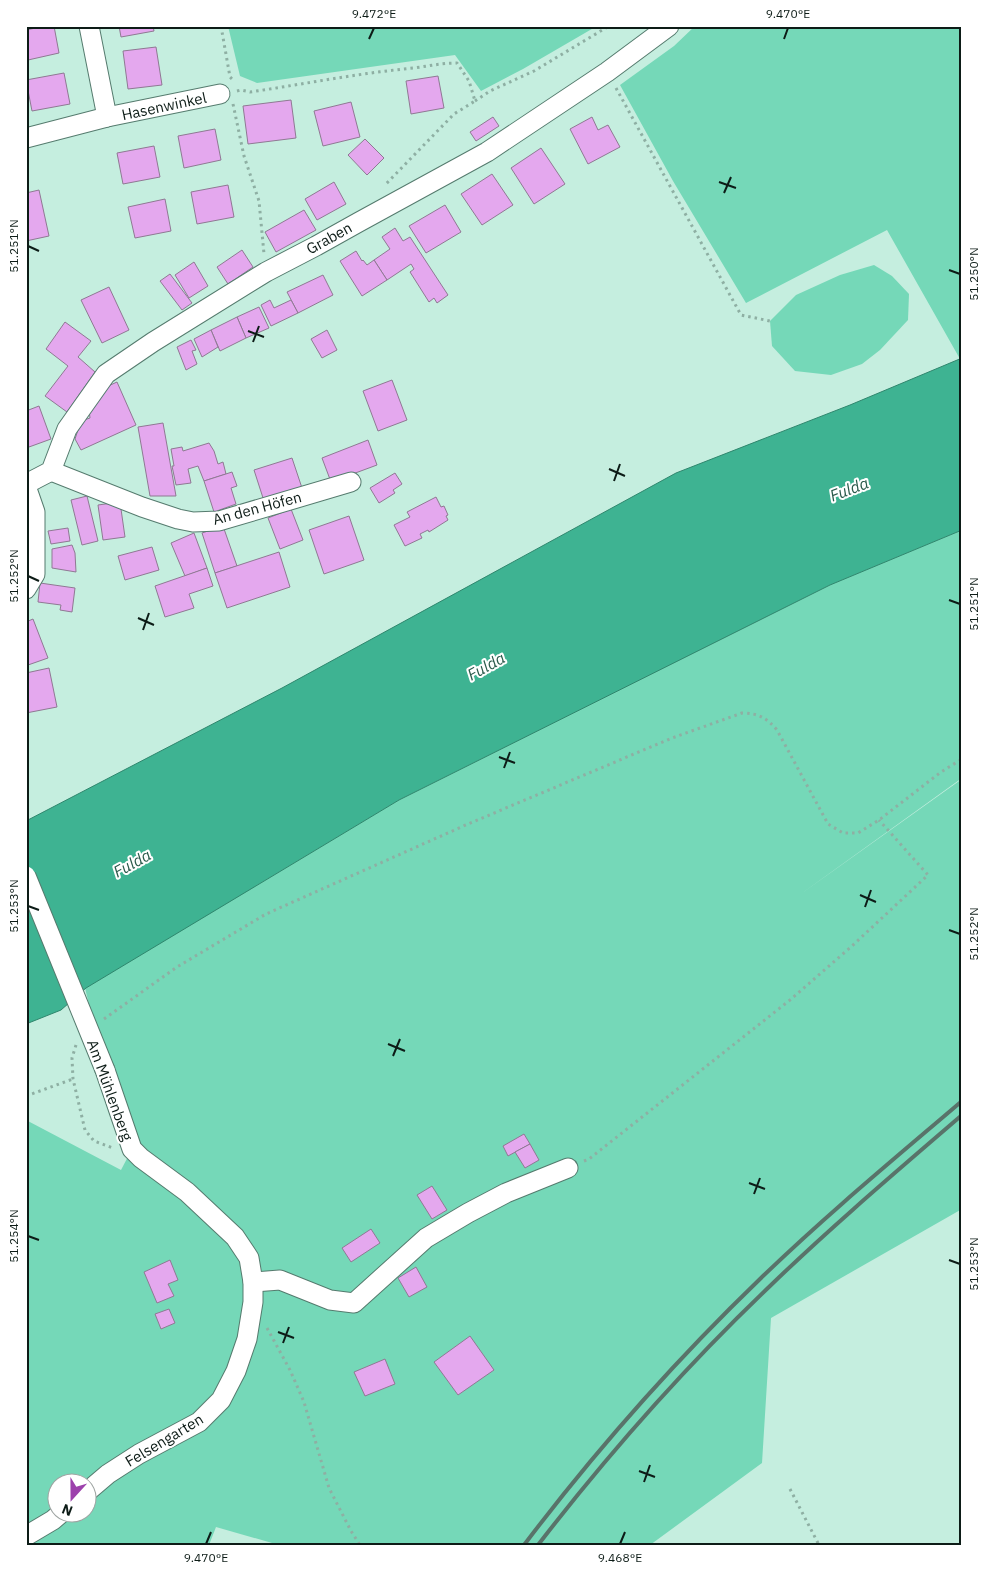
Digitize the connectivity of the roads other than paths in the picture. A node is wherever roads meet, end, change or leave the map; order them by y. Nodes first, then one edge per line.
1 (89, 26) edge
2 (669, 26) edge
3 (226, 98) road end
4 (108, 117) junction
5 (26, 138) edge
6 (51, 470) junction
7 (351, 482) dead end
8 (26, 485) edge
9 (26, 589) edge
10 (26, 876) edge
11 (568, 1168) road end
12 (253, 1282) junction
13 (249, 1324) joint
14 (98, 1482) edge
15 (48, 1523) edge
16 (26, 1536) edge

1 - 4 street, Hasenwinkel
2 - 6 street, Graben
3 - 4 street, Hasenwinkel
4 - 5 street, Hasenwinkel
6 - 7 street, An den Höfen
6 - 8 street
8 - 9 street
10 - 12 street, Am Mühlenberg, bridge
11 - 12 street
12 - 13 street, Am Mühlenberg
13 - 14 street, Felsengarten
15 - 16 street

